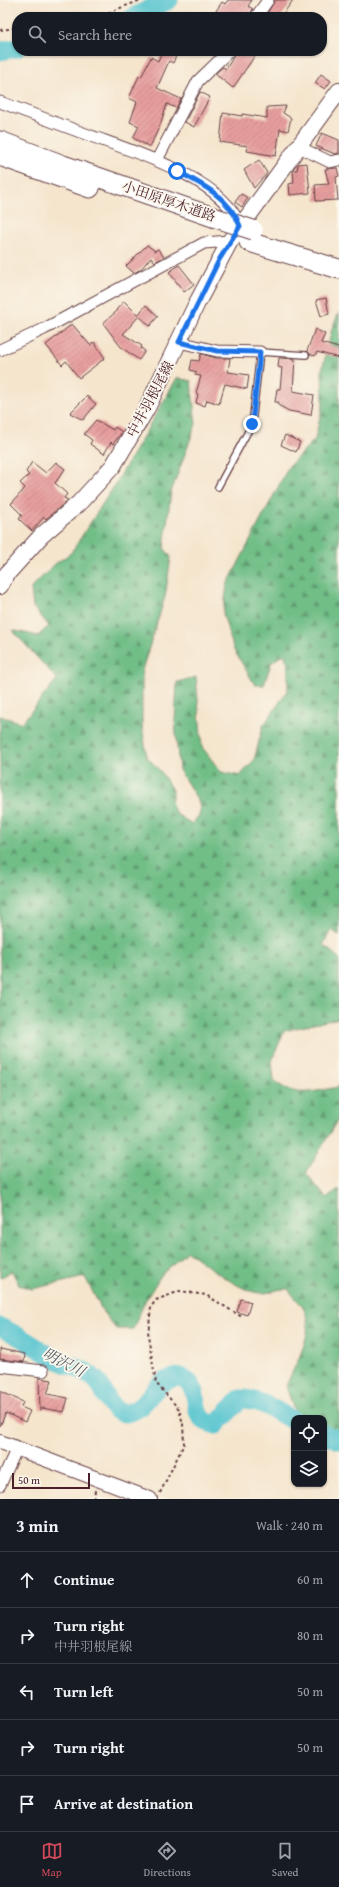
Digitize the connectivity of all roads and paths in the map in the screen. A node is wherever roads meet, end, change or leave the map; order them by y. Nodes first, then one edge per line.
1 (141, 0) edge
2 (268, 0) edge
3 (111, 12) edge
4 (260, 12) edge
5 (12, 29) edge
6 (0, 30) edge
7 (224, 56) edge
8 (339, 91) edge
9 (0, 102) edge
10 (0, 141) edge
11 (299, 147) junction
12 (0, 156) edge
13 (157, 160) junction
14 (339, 160) edge
15 (210, 223) junction
16 (243, 235) junction
17 (339, 256) edge
18 (339, 269) edge
19 (179, 342) junction
20 (0, 350) edge
21 (260, 352) junction
22 (306, 355) dead end
23 (218, 487) dead end
24 (0, 586) edge
25 (242, 1317) dead end
26 (0, 1366) edge
27 (44, 1371) dead end
28 (0, 1442) edge
29 (17, 1448) junction
30 (0, 1485) edge
31 (150, 1499) edge
32 (158, 1499) edge

1 - 3 path
2 - 4 street
5 - 6 path
7 - 13 street
8 - 11 main road, 中井羽根尾線
9 - 13 street
10 - 15 highway, 小田原厚木道路
11 - 14 street
11 - 16 main road, 中井羽根尾線
12 - 15 highway, 小田原厚木道路
13 - 16 street
15 - 16 highway, 小田原厚木道路
16 - 17 highway, 小田原厚木道路
16 - 18 highway, 小田原厚木道路
16 - 19 main road, 中井羽根尾線
16 - 20 street
19 - 21 street
19 - 24 main road, 中井羽根尾線
21 - 22 lane
21 - 23 lane
25 - 32 path
26 - 27 street
28 - 29 street
29 - 30 street
29 - 31 street

